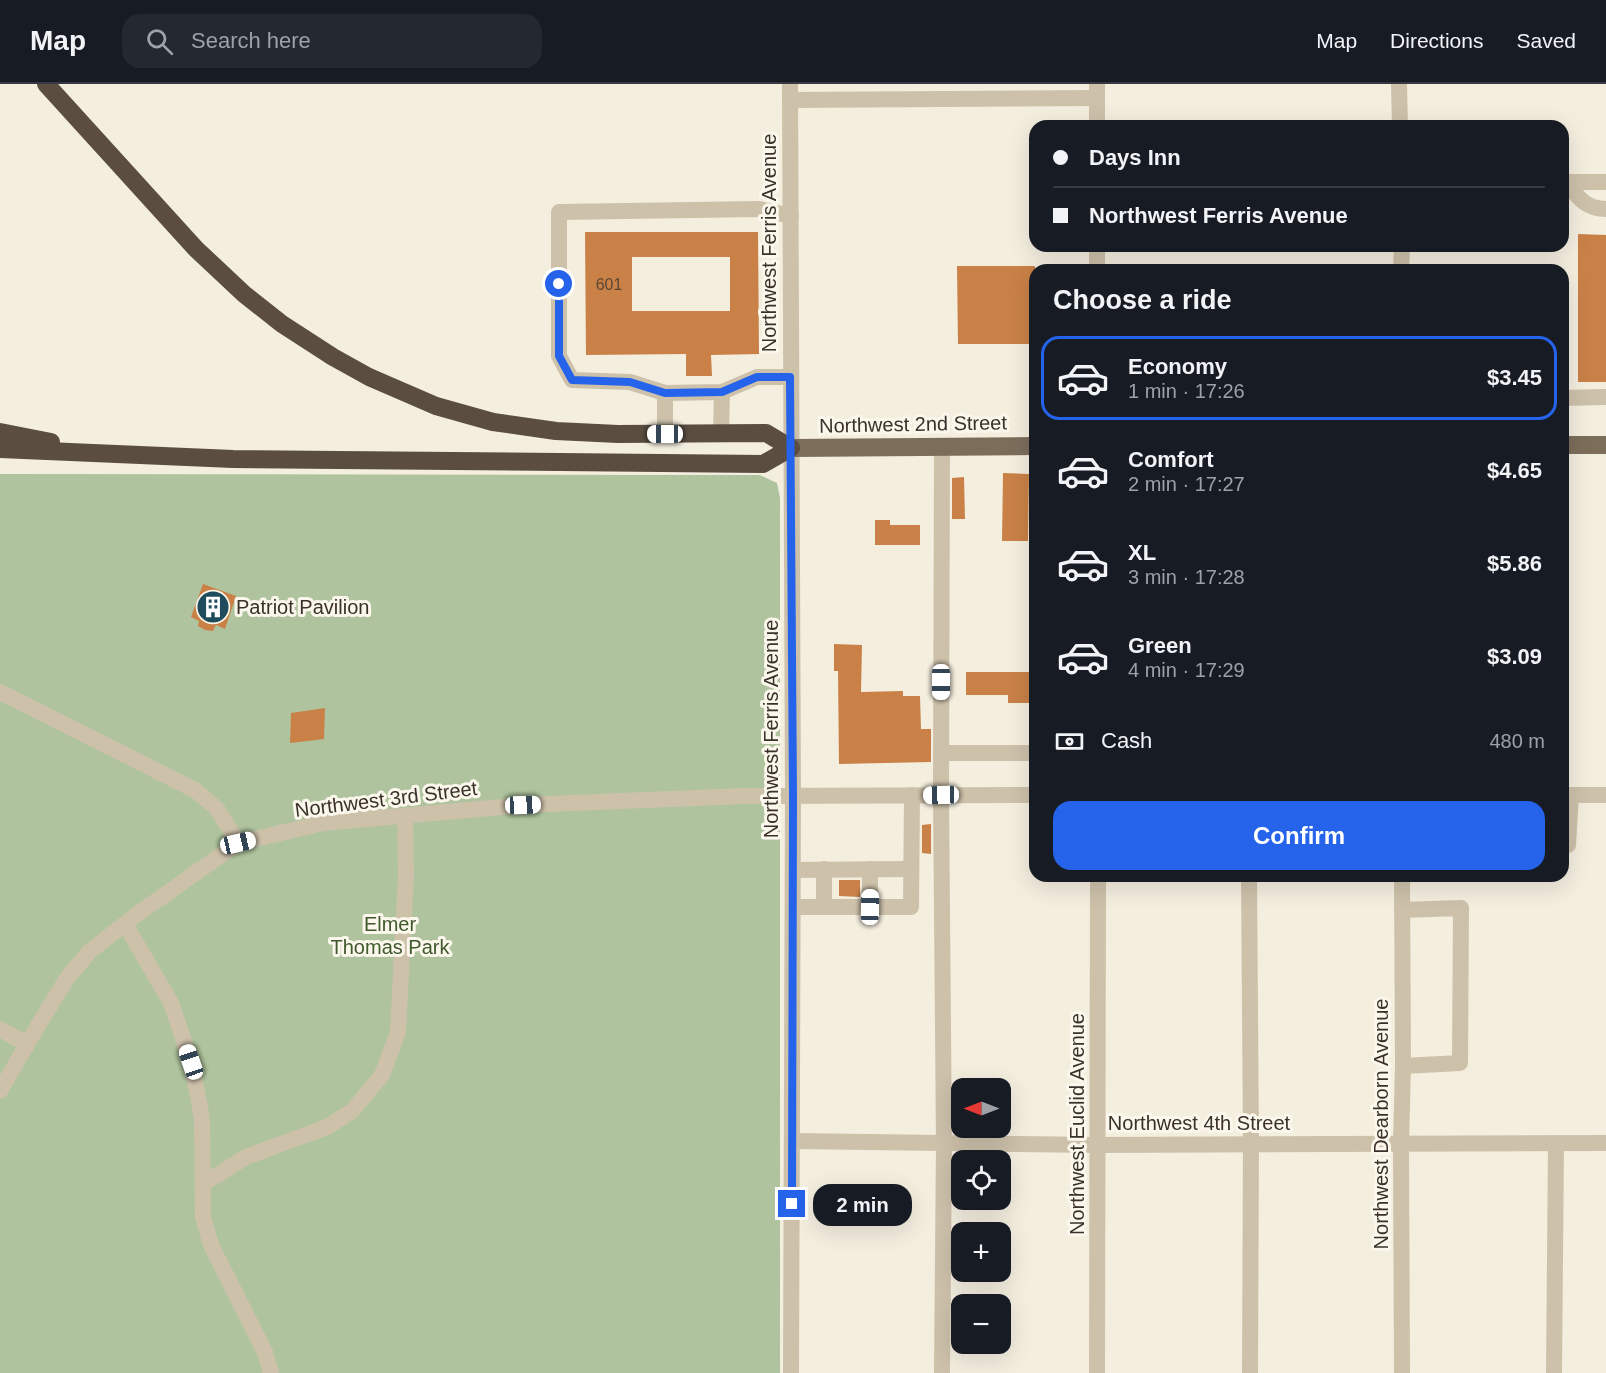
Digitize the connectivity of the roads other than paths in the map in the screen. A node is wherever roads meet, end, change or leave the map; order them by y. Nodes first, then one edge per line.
1 (1399, 84) edge
2 (46, 87) edge
3 (1097, 91) edge
4 (790, 92) edge
5 (1097, 120) edge
6 (1400, 120) edge
7 (1569, 182) edge
8 (1606, 182) edge
9 (1569, 188) edge
10 (1606, 209) edge
11 (790, 216) junction
12 (790, 377) junction
13 (722, 392) junction
14 (665, 393) junction
15 (1606, 397) edge
16 (1569, 398) edge
17 (0, 432) edge
18 (665, 434) junction
19 (721, 434) junction
20 (1569, 445) edge
21 (1606, 445) edge
22 (942, 446) junction
23 (1029, 446) edge
24 (0, 448) edge
25 (791, 448) junction
26 (115, 454) junction
27 (0, 692) edge
28 (941, 753) junction
29 (1029, 753) edge
30 (912, 795) junction
31 (941, 795) junction
32 (1029, 795) edge
33 (1569, 795) edge
34 (1606, 795) edge
35 (793, 796) junction
36 (405, 816) junction
37 (238, 843) junction
38 (824, 869) junction
39 (870, 869) junction
40 (911, 869) junction
41 (793, 870) junction
42 (1098, 882) edge
43 (1249, 882) edge
44 (1402, 882) edge
45 (793, 907) junction
46 (824, 907) junction
47 (870, 907) junction
48 (1402, 910) junction
49 (125, 924) junction
50 (0, 1029) edge
51 (27, 1044) junction
52 (1403, 1066) junction
53 (0, 1091) edge
54 (793, 1141) junction
55 (1251, 1143) junction
56 (1556, 1143) junction
57 (1606, 1143) edge
58 (944, 1144) junction
59 (1098, 1145) junction
60 (1401, 1145) junction
61 (203, 1184) junction
62 (271, 1373) edge
63 (791, 1373) edge
64 (942, 1373) edge
65 (1097, 1373) edge
66 (1250, 1373) edge
67 (1402, 1373) edge
68 (1554, 1373) edge

1 - 6 street
2 - 18 highway
3 - 4 street
3 - 5 street
4 - 11 street, Northwest Ferris Avenue
7 - 8 street
9 - 10 street
11 - 12 street, Northwest Ferris Avenue
11 - 14 street
12 - 13 street
12 - 25 street, Northwest Ferris Avenue
13 - 14 street
13 - 19 street
14 - 18 street
15 - 16 street
17 - 26 highway
18 - 19 highway
19 - 25 highway
20 - 21 main road
22 - 23 main road, Northwest 2nd Street
22 - 25 main road, Northwest 2nd Street
22 - 28 street
24 - 26 highway
25 - 26 highway
25 - 35 street, Northwest Ferris Avenue
27 - 37 street
28 - 29 street
28 - 31 street
30 - 31 street, Northwest 3rd Street
30 - 35 street, Northwest 3rd Street
30 - 40 street
31 - 32 street, Northwest 3rd Street
31 - 58 street
33 - 34 street
35 - 36 street, Northwest 3rd Street
35 - 41 street, Northwest Ferris Avenue
36 - 37 street, Northwest 3rd Street
36 - 61 street
37 - 49 street, Northwest 3rd Street
38 - 39 street
38 - 41 street
38 - 46 street
39 - 40 street
39 - 47 street
40 - 47 street
41 - 45 street, Northwest Ferris Avenue
42 - 59 street, Northwest Euclid Avenue
43 - 55 street
44 - 48 street, Northwest Dearborn Avenue
45 - 46 street
45 - 54 street, Northwest Ferris Avenue
46 - 47 street
48 - 52 street, Northwest Dearborn Avenue
48 - 52 street
49 - 51 street, Northwest 3rd Street
49 - 61 street
50 - 51 street
51 - 53 street, Northwest 3rd Street
52 - 60 street, Northwest Dearborn Avenue
54 - 58 street, Northwest 4th Street
54 - 63 street, Northwest Ferris Avenue
55 - 59 street, Northwest 4th Street
55 - 60 street, Northwest 4th Street
55 - 66 street
56 - 57 street, Northwest 4th Street
56 - 60 street, Northwest 4th Street
56 - 68 street
58 - 59 street, Northwest 4th Street
58 - 64 street
59 - 65 street, Northwest Euclid Avenue
60 - 67 street, Northwest Dearborn Avenue
61 - 62 street

